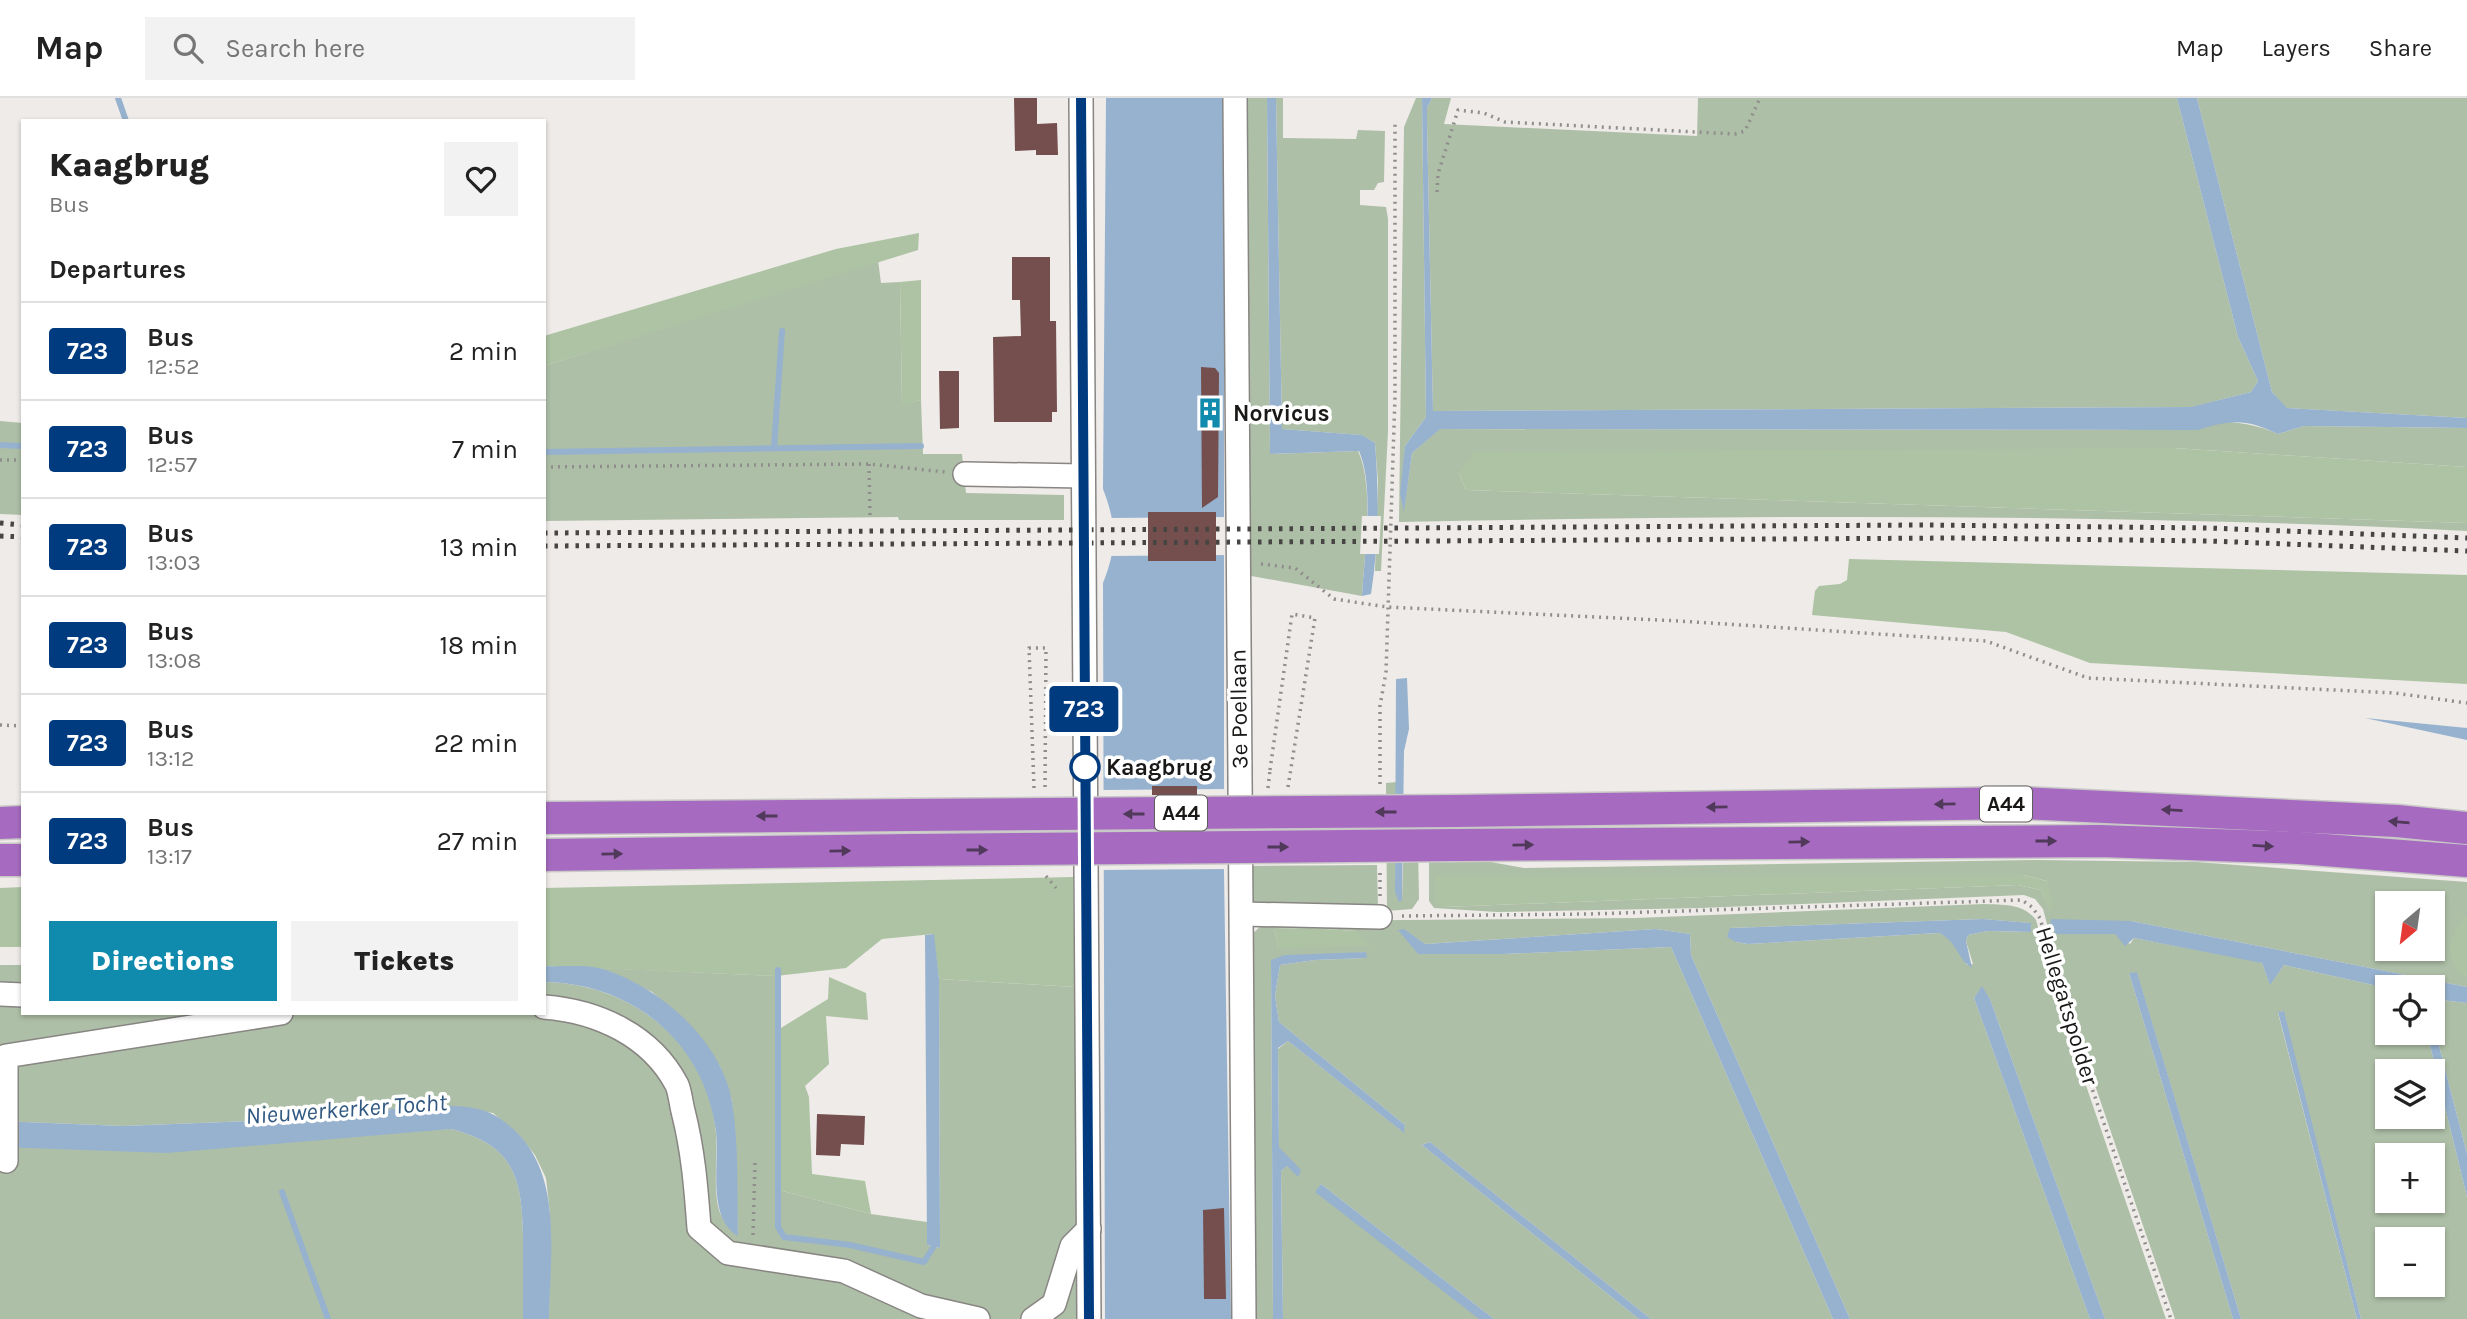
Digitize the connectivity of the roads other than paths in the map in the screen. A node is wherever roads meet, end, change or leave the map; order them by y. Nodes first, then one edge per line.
1 (1081, 98) edge
2 (1235, 98) edge
3 (965, 474) road end
4 (1083, 475) junction
5 (546, 818) edge
6 (21, 822) edge
7 (0, 823) edge
8 (2467, 828) edge
9 (546, 855) edge
10 (0, 860) edge
11 (21, 860) edge
12 (2467, 861) edge
13 (1242, 914) junction
14 (1380, 917) road end
15 (0, 994) edge
16 (21, 995) edge
17 (546, 1007) edge
18 (268, 1015) edge
19 (6, 1161) dead end
20 (1088, 1229) junction
21 (978, 1319) edge
22 (1033, 1319) edge
23 (1089, 1319) edge
24 (1244, 1319) edge

1 - 4 street
2 - 13 street, 3e Poellaan
3 - 4 street
4 - 20 street
8 -> 5 highway, A44, bridge
6 - 7 highway
9 -> 12 highway, A44, bridge
10 - 11 highway
13 - 14 street
13 - 24 street, 3e Poellaan
15 - 16 street
17 - 21 street
18 - 19 street
20 - 22 street
20 - 23 street

